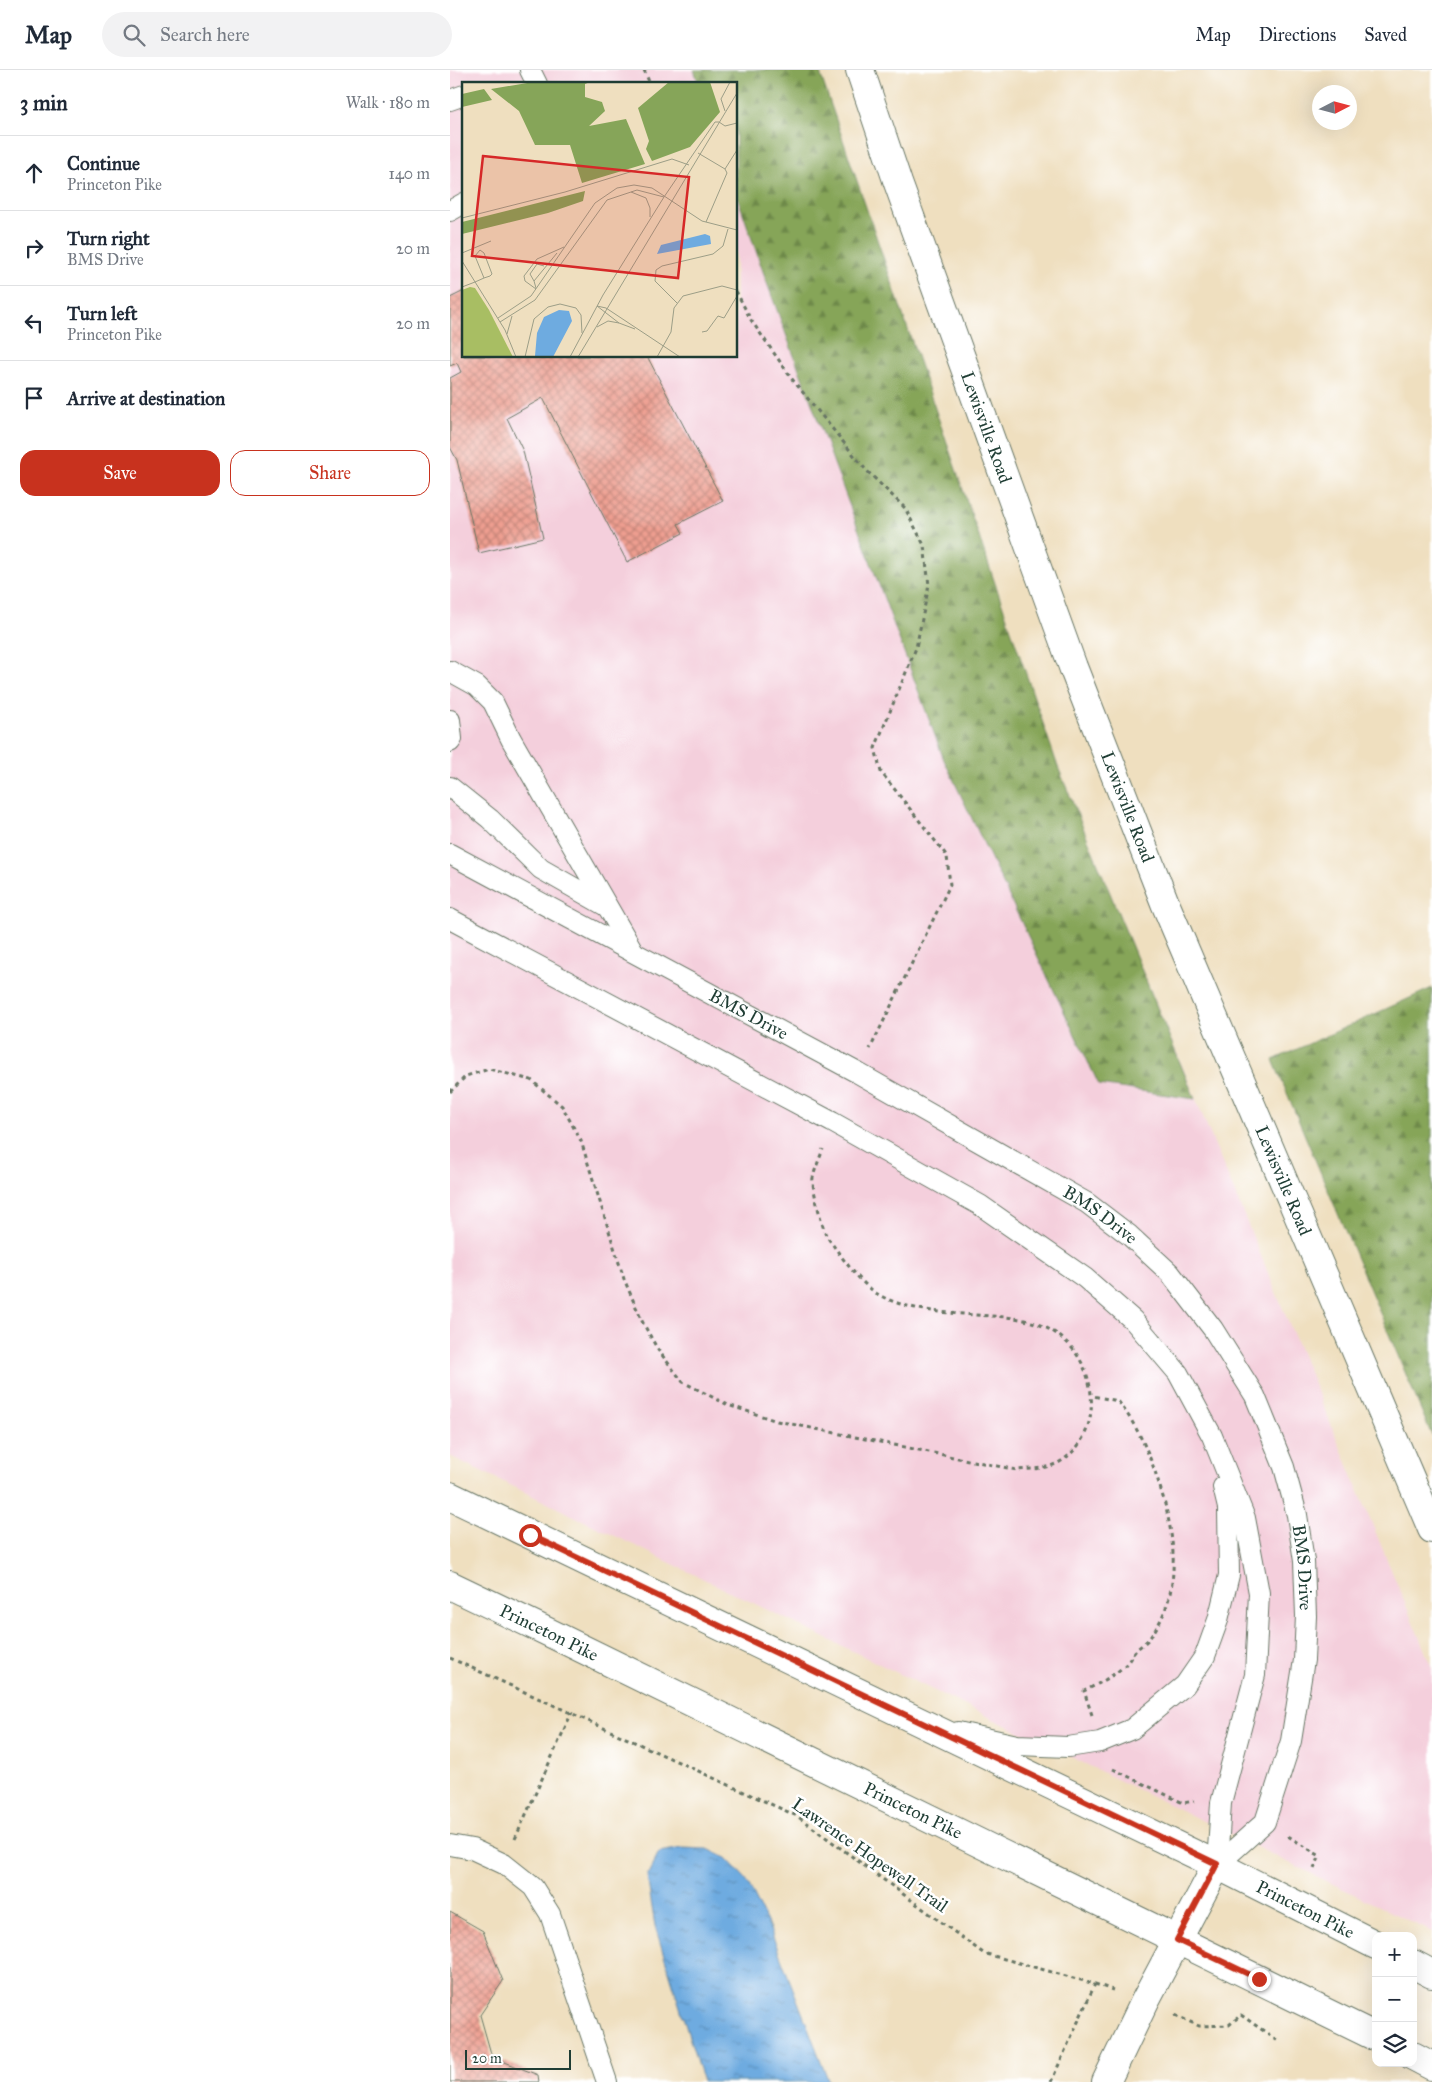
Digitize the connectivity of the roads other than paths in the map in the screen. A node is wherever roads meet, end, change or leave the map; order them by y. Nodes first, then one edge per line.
1 (530, 70) edge
2 (860, 70) edge
3 (536, 82) edge
4 (462, 96) edge
5 (450, 100) edge
6 (462, 204) edge
7 (450, 211) edge
8 (450, 671) edge
9 (450, 720) edge
10 (450, 742) edge
11 (450, 787) edge
12 (450, 854) edge
13 (608, 907) junction
14 (450, 919) edge
15 (633, 951) junction
16 (1212, 1436) junction
17 (450, 1496) edge
18 (1432, 1529) edge
19 (450, 1586) edge
20 (925, 1725) junction
21 (450, 1845) edge
22 (1217, 1864) junction
23 (1177, 1940) junction
24 (1372, 1943) edge
25 (1417, 1966) edge
26 (1432, 1974) edge
27 (1372, 2036) edge
28 (1417, 2058) edge
29 (1432, 2066) edge
30 (607, 2082) edge
31 (1106, 2082) edge

1 - 3 lane
2 - 18 main road, Lewisville Road
4 - 5 lane
6 - 7 lane
8 - 13 lane
9 - 10 lane
11 - 13 lane
12 - 15 lane, BMS Drive
13 - 15 lane
14 - 16 lane, BMS Drive
15 - 22 lane, BMS Drive
16 - 20 lane, BMS Drive
16 - 22 lane, BMS Drive
17 - 20 main road, Princeton Pike
19 - 23 main road, Princeton Pike
20 - 22 main road, Princeton Pike
21 - 30 lane
22 - 23 main road, BMS Drive
22 - 24 main road, Princeton Pike
23 - 27 main road, Princeton Pike
23 - 31 main road, BMS Drive
25 - 26 main road
28 - 29 main road

